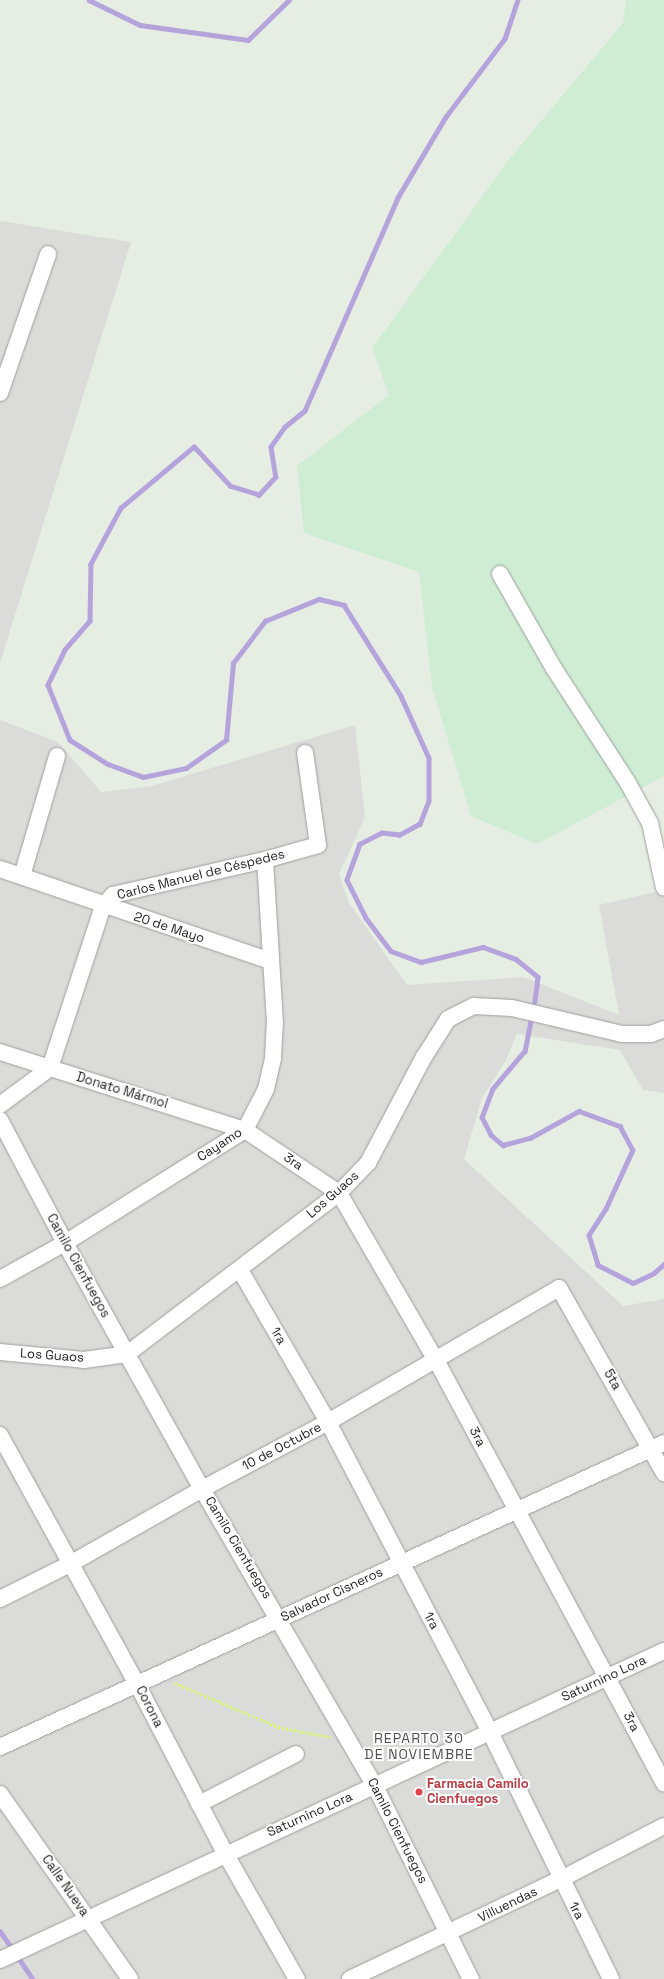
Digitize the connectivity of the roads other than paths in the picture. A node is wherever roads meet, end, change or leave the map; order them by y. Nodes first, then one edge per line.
1 (48, 254) dead end
2 (0, 394) edge
3 (500, 574) dead end
4 (305, 753) dead end
5 (57, 756) dead end
6 (265, 860) junction
7 (0, 869) edge
8 (22, 876) junction
9 (664, 888) edge
10 (103, 906) junction
11 (270, 961) junction
12 (664, 1029) edge
13 (0, 1052) edge
14 (50, 1068) junction
15 (0, 1105) edge
16 (0, 1120) edge
17 (245, 1130) junction
18 (339, 1193) junction
19 (65, 1243) junction
20 (240, 1270) junction
21 (0, 1279) edge
22 (559, 1288) joint
23 (0, 1352) edge
24 (127, 1354) junction
25 (436, 1360) junction
26 (328, 1422) junction
27 (0, 1435) edge
28 (657, 1446) edge
29 (664, 1474) edge
30 (202, 1489) junction
31 (516, 1510) junction
32 (70, 1564) junction
33 (400, 1564) junction
34 (0, 1599) edge
35 (280, 1619) junction
36 (664, 1651) edge
37 (607, 1677) junction
38 (137, 1684) junction
39 (490, 1732) junction
40 (0, 1747) edge
41 (296, 1754) dead end
42 (664, 1783) edge
43 (375, 1786) junction
44 (0, 1794) edge
45 (198, 1804) junction
46 (664, 1826) edge
47 (225, 1853) junction
48 (561, 1879) junction
49 (88, 1919) junction
50 (449, 1934) junction
51 (0, 1960) edge
52 (130, 1979) edge
53 (297, 1979) edge
54 (350, 1979) edge
55 (471, 1979) edge
56 (611, 1979) edge

1 - 2 street
3 - 9 street
4 - 6 street, Carlos Manuel de Céspedes
5 - 8 street
6 - 10 street, Carlos Manuel de Céspedes
6 - 11 street, Cayamo
7 - 8 street, 20 de Mayo
8 - 10 street, 20 de Mayo
10 - 11 street, 20 de Mayo
10 - 14 street, Carlos Manuel de Céspedes
11 - 17 street, Cayamo
12 - 18 street, Los Guaos
13 - 14 street, Donato Mármol
14 - 15 street
14 - 17 street, Donato Mármol
16 - 19 street, Camilo Cienfuegos
17 - 18 street, 3ra
17 - 19 street, Cayamo
18 - 20 street, Los Guaos
18 - 25 street, 3ra
19 - 21 street, Cayamo
19 - 24 street, Camilo Cienfuegos
20 - 24 street, Los Guaos
20 - 26 street, 1ra
22 - 25 street, 10 de Octubre
22 - 28 street, 5ta
23 - 24 street, Los Guaos
24 - 30 street, Camilo Cienfuegos
25 - 26 street, 10 de Octubre
25 - 31 street, 3ra
26 - 30 street, 10 de Octubre
26 - 33 street, 1ra
27 - 32 street, Corona
28 - 29 street, 5ta
28 - 31 street, Salvador Cisneros
30 - 32 street, 10 de Octubre
30 - 35 street, Camilo Cienfuegos
31 - 33 street, Salvador Cisneros
31 - 37 street, 3ra
32 - 34 street, 10 de Octubre
32 - 38 street, Corona
33 - 35 street, Salvador Cisneros
33 - 39 street, 1ra
35 - 38 street, Salvador Cisneros
35 - 43 street, Camilo Cienfuegos
36 - 37 street, Saturnino Lora
37 - 39 street, Saturnino Lora
37 - 42 street, 3ra
38 - 40 street, Salvador Cisneros
38 - 45 street, Corona
39 - 43 street, Saturnino Lora
39 - 48 street, 1ra
41 - 45 street
43 - 47 street, Saturnino Lora
43 - 50 street, Camilo Cienfuegos
44 - 49 street, Calle Nueva
45 - 47 street, Corona
46 - 48 street, Villuendas
47 - 49 street, Saturnino Lora
47 - 53 street, Corona
48 - 50 street, Villuendas
48 - 56 street, 1ra
49 - 51 street, Saturnino Lora
49 - 52 street, Calle Nueva
50 - 54 street, Villuendas
50 - 55 street, Camilo Cienfuegos

